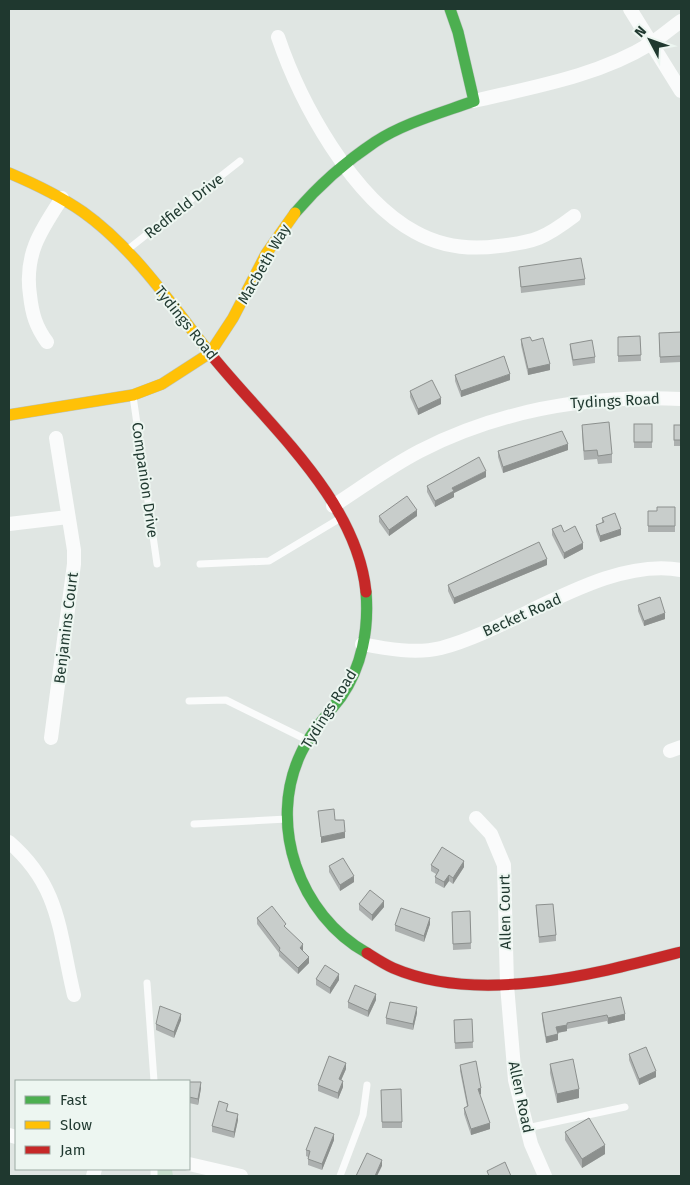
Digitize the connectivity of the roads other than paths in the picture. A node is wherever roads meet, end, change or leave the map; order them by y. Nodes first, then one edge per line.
1 (450, 9) edge
2 (630, 9) edge
3 (681, 21) edge
4 (278, 37) dead end
5 (650, 44) junction
6 (681, 91) edge
7 (474, 102) junction
8 (240, 161) dead end
9 (345, 164) junction
10 (9, 173) edge
11 (62, 198) junction
12 (574, 216) dead end
13 (127, 250) junction
14 (47, 342) dead end
15 (210, 353) junction
16 (133, 395) junction
17 (681, 399) edge
18 (9, 415) edge
19 (56, 438) dead end
20 (336, 513) junction
21 (68, 517) junction
22 (9, 524) edge
23 (157, 564) dead end
24 (200, 564) dead end
25 (681, 570) edge
26 (362, 644) junction
27 (189, 701) dead end
28 (51, 738) dead end
29 (308, 741) junction
30 (476, 818) dead end
31 (287, 819) junction
32 (194, 824) dead end
33 (9, 842) edge
34 (681, 952) edge
35 (147, 983) dead end
36 (506, 985) junction
37 (74, 995) dead end
38 (154, 1080) edge
39 (367, 1085) dead end
40 (625, 1107) dead end
41 (527, 1128) junction
42 (190, 1164) edge
43 (241, 1176) edge
44 (340, 1176) edge
45 (545, 1176) edge

1 - 7 street
2 - 5 street
3 - 5 street, Macbeth Way
4 - 9 street
5 - 6 street
5 - 7 street, Macbeth Way
7 - 9 street, Macbeth Way
8 - 13 lane, Redfield Drive
9 - 12 street
9 - 15 street, Macbeth Way
10 - 11 street, Tydings Road
11 - 13 street, Tydings Road
11 - 14 street
13 - 15 street, Tydings Road
15 - 16 street, Macbeth Way
15 - 20 street, Tydings Road
16 - 18 street, Macbeth Way
16 - 23 lane, Companion Drive
17 - 20 street, Tydings Road
19 - 21 street, Benjamins Court
20 - 24 lane
20 - 26 street, Tydings Road
21 - 22 street
21 - 28 street, Benjamins Court
25 - 26 street, Becket Road
26 - 29 street, Tydings Road
27 - 29 lane
29 - 31 street, Tydings Road
30 - 36 street, Allen Court
31 - 32 lane
31 - 36 street, Tydings Road
33 - 37 street
34 - 36 street, Tydings Road
35 - 38 lane
36 - 41 street, Allen Road
39 - 44 lane
40 - 41 lane
41 - 45 street, Allen Road
42 - 43 street

